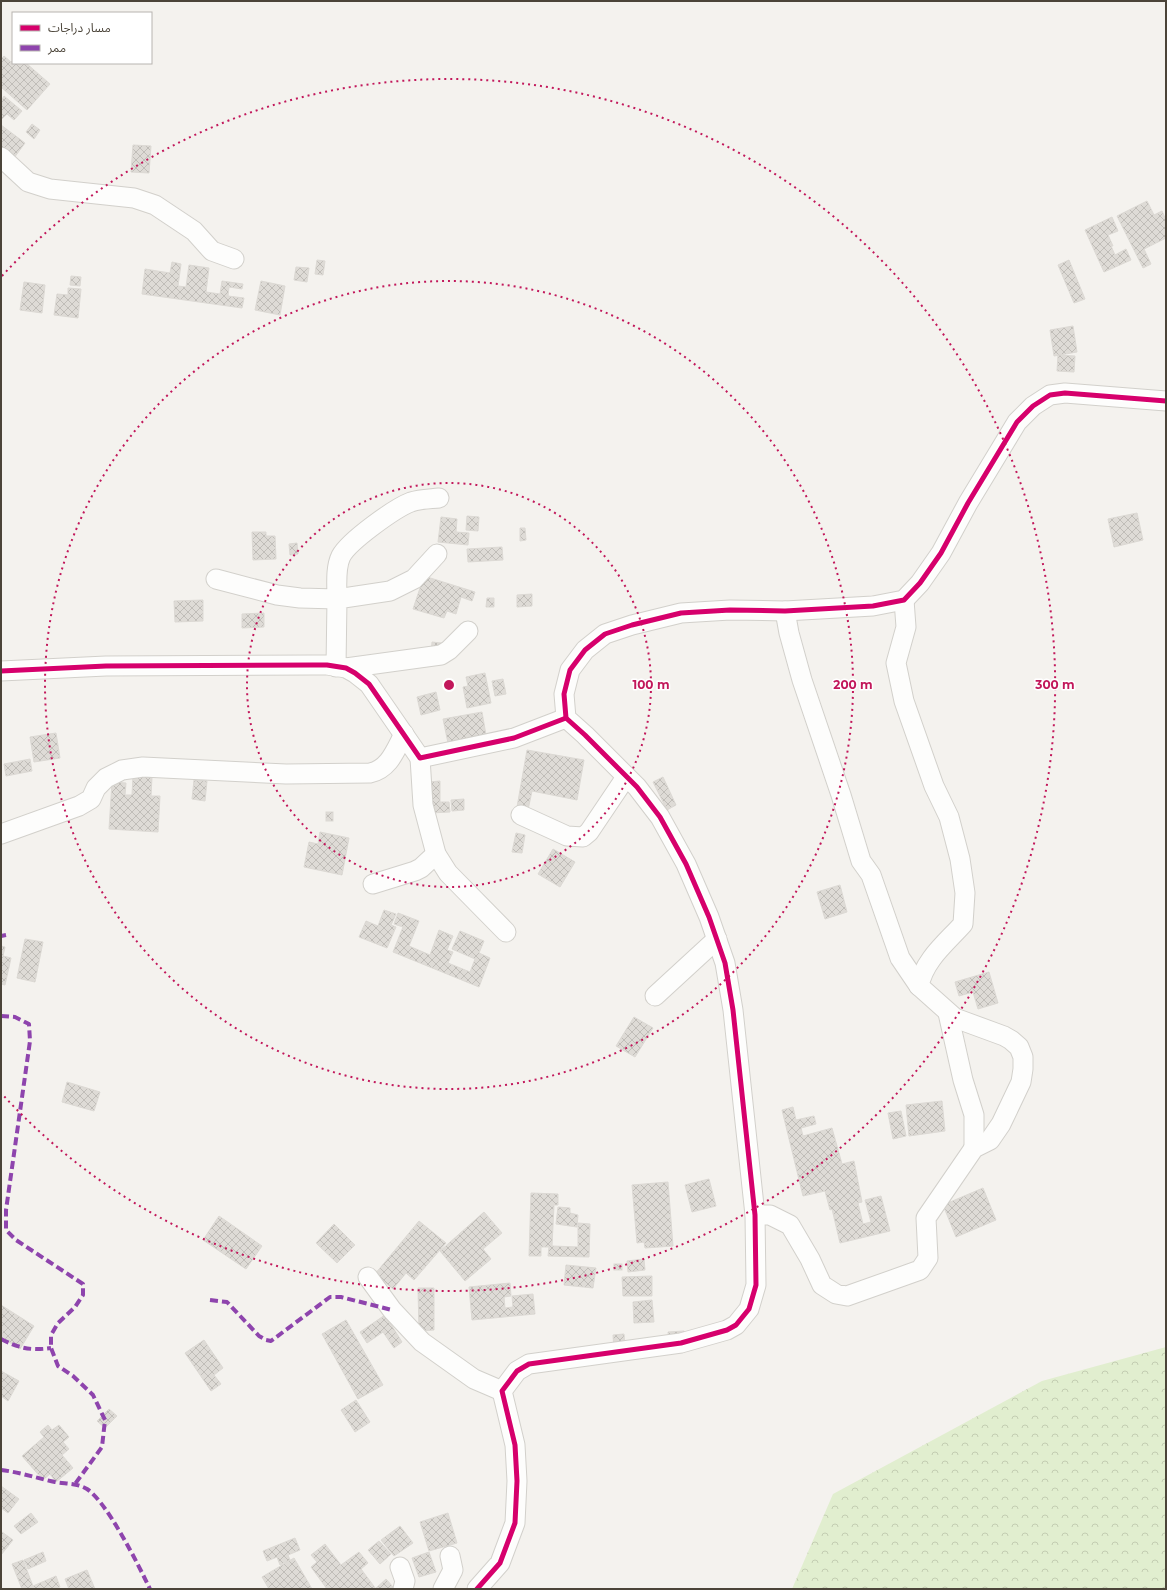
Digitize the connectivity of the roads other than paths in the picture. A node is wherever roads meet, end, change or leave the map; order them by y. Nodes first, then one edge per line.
1 (1, 157) edge
2 (234, 259) dead end
3 (1166, 401) edge
4 (439, 498) dead end
5 (437, 554) dead end
6 (216, 579) dead end
7 (337, 599) junction
8 (904, 600) junction
9 (785, 611) junction
10 (468, 631) dead end
11 (341, 668) junction
12 (1, 671) edge
13 (566, 718) junction
14 (404, 734) junction
15 (420, 758) junction
16 (626, 777) junction
17 (521, 815) dead end
18 (1, 834) edge
19 (436, 854) junction
20 (373, 884) dead end
21 (506, 932) dead end
22 (717, 939) junction
23 (919, 986) junction
24 (655, 996) dead end
25 (948, 1013) junction
26 (974, 1148) junction
27 (755, 1215) junction
28 (368, 1277) dead end
29 (502, 1391) junction
30 (450, 1556) dead end
31 (400, 1567) dead end
32 (403, 1589) edge
33 (443, 1589) edge
34 (477, 1589) edge

1 - 2 street
3 - 8 street
4 - 7 street
5 - 7 street
6 - 7 street
7 - 11 street
8 - 9 street
8 - 23 street
9 - 13 street
9 - 23 street
10 - 11 street
11 - 12 street
11 - 14 street
13 - 15 street
13 - 16 street
14 - 15 street
14 - 18 street
15 - 19 street
16 - 17 street
16 - 22 street
19 - 20 street
19 - 21 street
22 - 24 street
22 - 27 street
23 - 25 street
25 - 26 street
25 - 26 street
26 - 27 street
27 - 29 street
28 - 29 street
29 - 34 street
30 - 33 street
31 - 32 street

